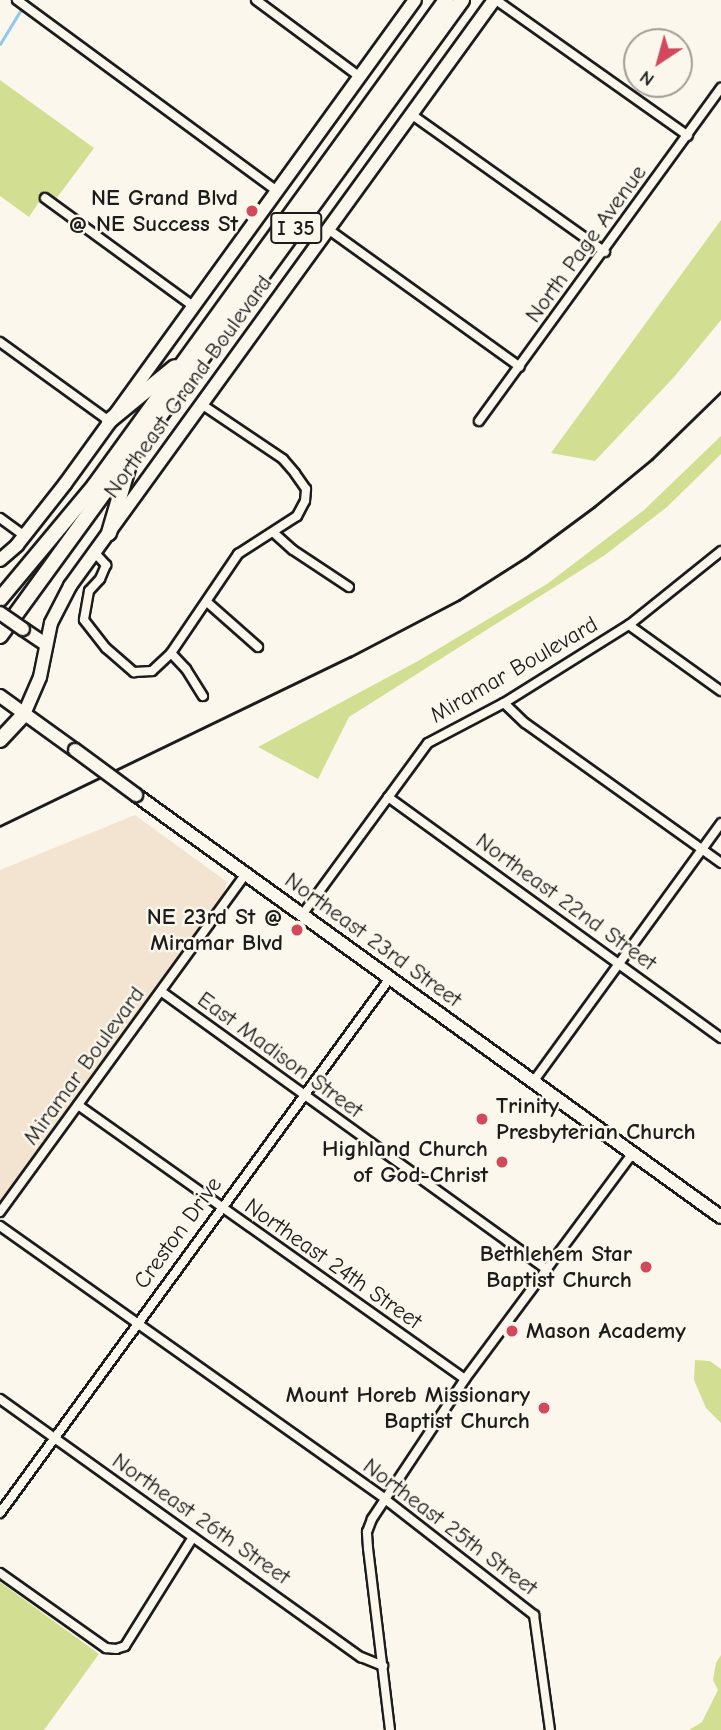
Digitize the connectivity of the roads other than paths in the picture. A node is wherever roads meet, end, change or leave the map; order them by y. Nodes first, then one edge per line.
1 (17, 0) edge
2 (256, 0) edge
3 (415, 0) edge
4 (446, 0) edge
5 (462, 0) edge
6 (495, 0) edge
7 (360, 77) junction
8 (721, 88) edge
9 (411, 114) junction
10 (688, 136) junction
11 (277, 191) junction
12 (45, 198) dead end
13 (328, 229) junction
14 (605, 252) junction
15 (192, 306) junction
16 (0, 342) edge
17 (190, 356) junction
18 (520, 367) junction
19 (201, 404) junction
20 (109, 421) junction
21 (479, 421) dead end
22 (131, 457) junction
23 (0, 518) edge
24 (109, 533) junction
25 (274, 533) junction
26 (24, 536) junction
27 (721, 551) edge
28 (94, 552) junction
29 (0, 560) edge
30 (349, 587) dead end
31 (0, 599) edge
32 (207, 601) junction
33 (0, 613) edge
34 (629, 625) junction
35 (0, 636) edge
36 (44, 643) junction
37 (258, 647) dead end
38 (171, 653) junction
39 (721, 691) edge
40 (0, 696) edge
41 (203, 696) dead end
42 (504, 703) junction
43 (24, 714) junction
44 (0, 740) edge
45 (388, 797) junction
46 (721, 823) edge
47 (702, 849) junction
48 (721, 863) edge
49 (246, 874) junction
50 (302, 915) junction
51 (620, 965) junction
52 (390, 978) junction
53 (162, 992) junction
54 (721, 1038) edge
55 (533, 1082) junction
56 (303, 1096) junction
57 (79, 1105) junction
58 (633, 1153) junction
59 (220, 1209) junction
60 (0, 1212) edge
61 (721, 1217) edge
62 (0, 1226) edge
63 (547, 1270) junction
64 (135, 1323) junction
65 (465, 1380) junction
66 (0, 1399) edge
67 (53, 1438) junction
68 (385, 1499) junction
69 (0, 1513) edge
70 (193, 1537) junction
71 (0, 1573) edge
72 (383, 1666) junction
73 (390, 1730) edge
74 (550, 1730) edge

1 - 11 street
2 - 7 street
3 - 7 main road, Northeast Grand Boulevard
4 - 17 highway, I 35
5 - 22 highway, I 35
6 - 9 main road, Northeast Grand Boulevard
6 - 10 street
7 - 11 main road, Northeast Grand Boulevard
8 - 10 street, North Page Avenue
9 - 13 main road, Northeast Grand Boulevard
9 - 14 street
10 - 14 street, North Page Avenue
11 - 15 main road, Northeast Grand Boulevard
12 - 15 street
13 - 18 street
13 - 19 main road, Northeast Grand Boulevard
14 - 18 street, North Page Avenue
15 - 20 main road, Northeast Grand Boulevard
16 - 20 street
17 - 20 highway
17 - 31 highway, I 35
18 - 21 street, North Page Avenue
19 - 24 main road, Northeast Grand Boulevard
19 - 25 street
20 - 26 main road, Northeast Grand Boulevard
22 - 24 highway
22 - 35 highway, I 35
23 - 26 street
24 - 28 main road, Northeast Grand Boulevard
25 - 30 street
25 - 32 street
26 - 29 main road, Northeast Grand Boulevard
27 - 34 street, Miramar Boulevard
28 - 36 main road, Northeast Grand Boulevard
28 - 38 street
32 - 37 street
32 - 38 street
33 - 36 main road, bridge
34 - 39 street
34 - 42 street, Miramar Boulevard
36 - 43 main road, Northeast Grand Boulevard
38 - 41 street
40 - 43 main road, Northeast 23rd Street
42 - 45 street, Miramar Boulevard
42 - 47 street
43 - 44 highway
43 - 49 main road, Northeast 23rd Street, bridge
45 - 50 street, Miramar Boulevard
45 - 51 street, Northeast 22nd Street
46 - 47 street
47 - 48 street
47 - 51 street
49 - 50 main road, Northeast 23rd Street
49 - 53 street, Miramar Boulevard
50 - 52 main road, Northeast 23rd Street
51 - 54 street, Northeast 22nd Street
51 - 55 street
52 - 55 main road, Northeast 23rd Street
52 - 56 street, Creston Drive
53 - 56 street, East Madison Street
53 - 57 street, Miramar Boulevard
55 - 58 main road, Northeast 23rd Street
56 - 59 street, Creston Drive
56 - 63 street, East Madison Street
57 - 59 street, Northeast 24th Street
57 - 60 street, Miramar Boulevard
58 - 61 main road, Northeast 23rd Street
58 - 63 street
59 - 64 street, Creston Drive
59 - 65 street, Northeast 24th Street
62 - 64 street, Northeast 25th Street
63 - 65 street
64 - 67 street, Creston Drive
64 - 68 street, Northeast 25th Street
65 - 68 street
66 - 67 street, Northeast 26th Street
67 - 69 street, Creston Drive
67 - 70 street, Northeast 26th Street
68 - 72 street
68 - 74 street, Northeast 25th Street
70 - 71 street
70 - 72 street, Northeast 26th Street
72 - 73 street

